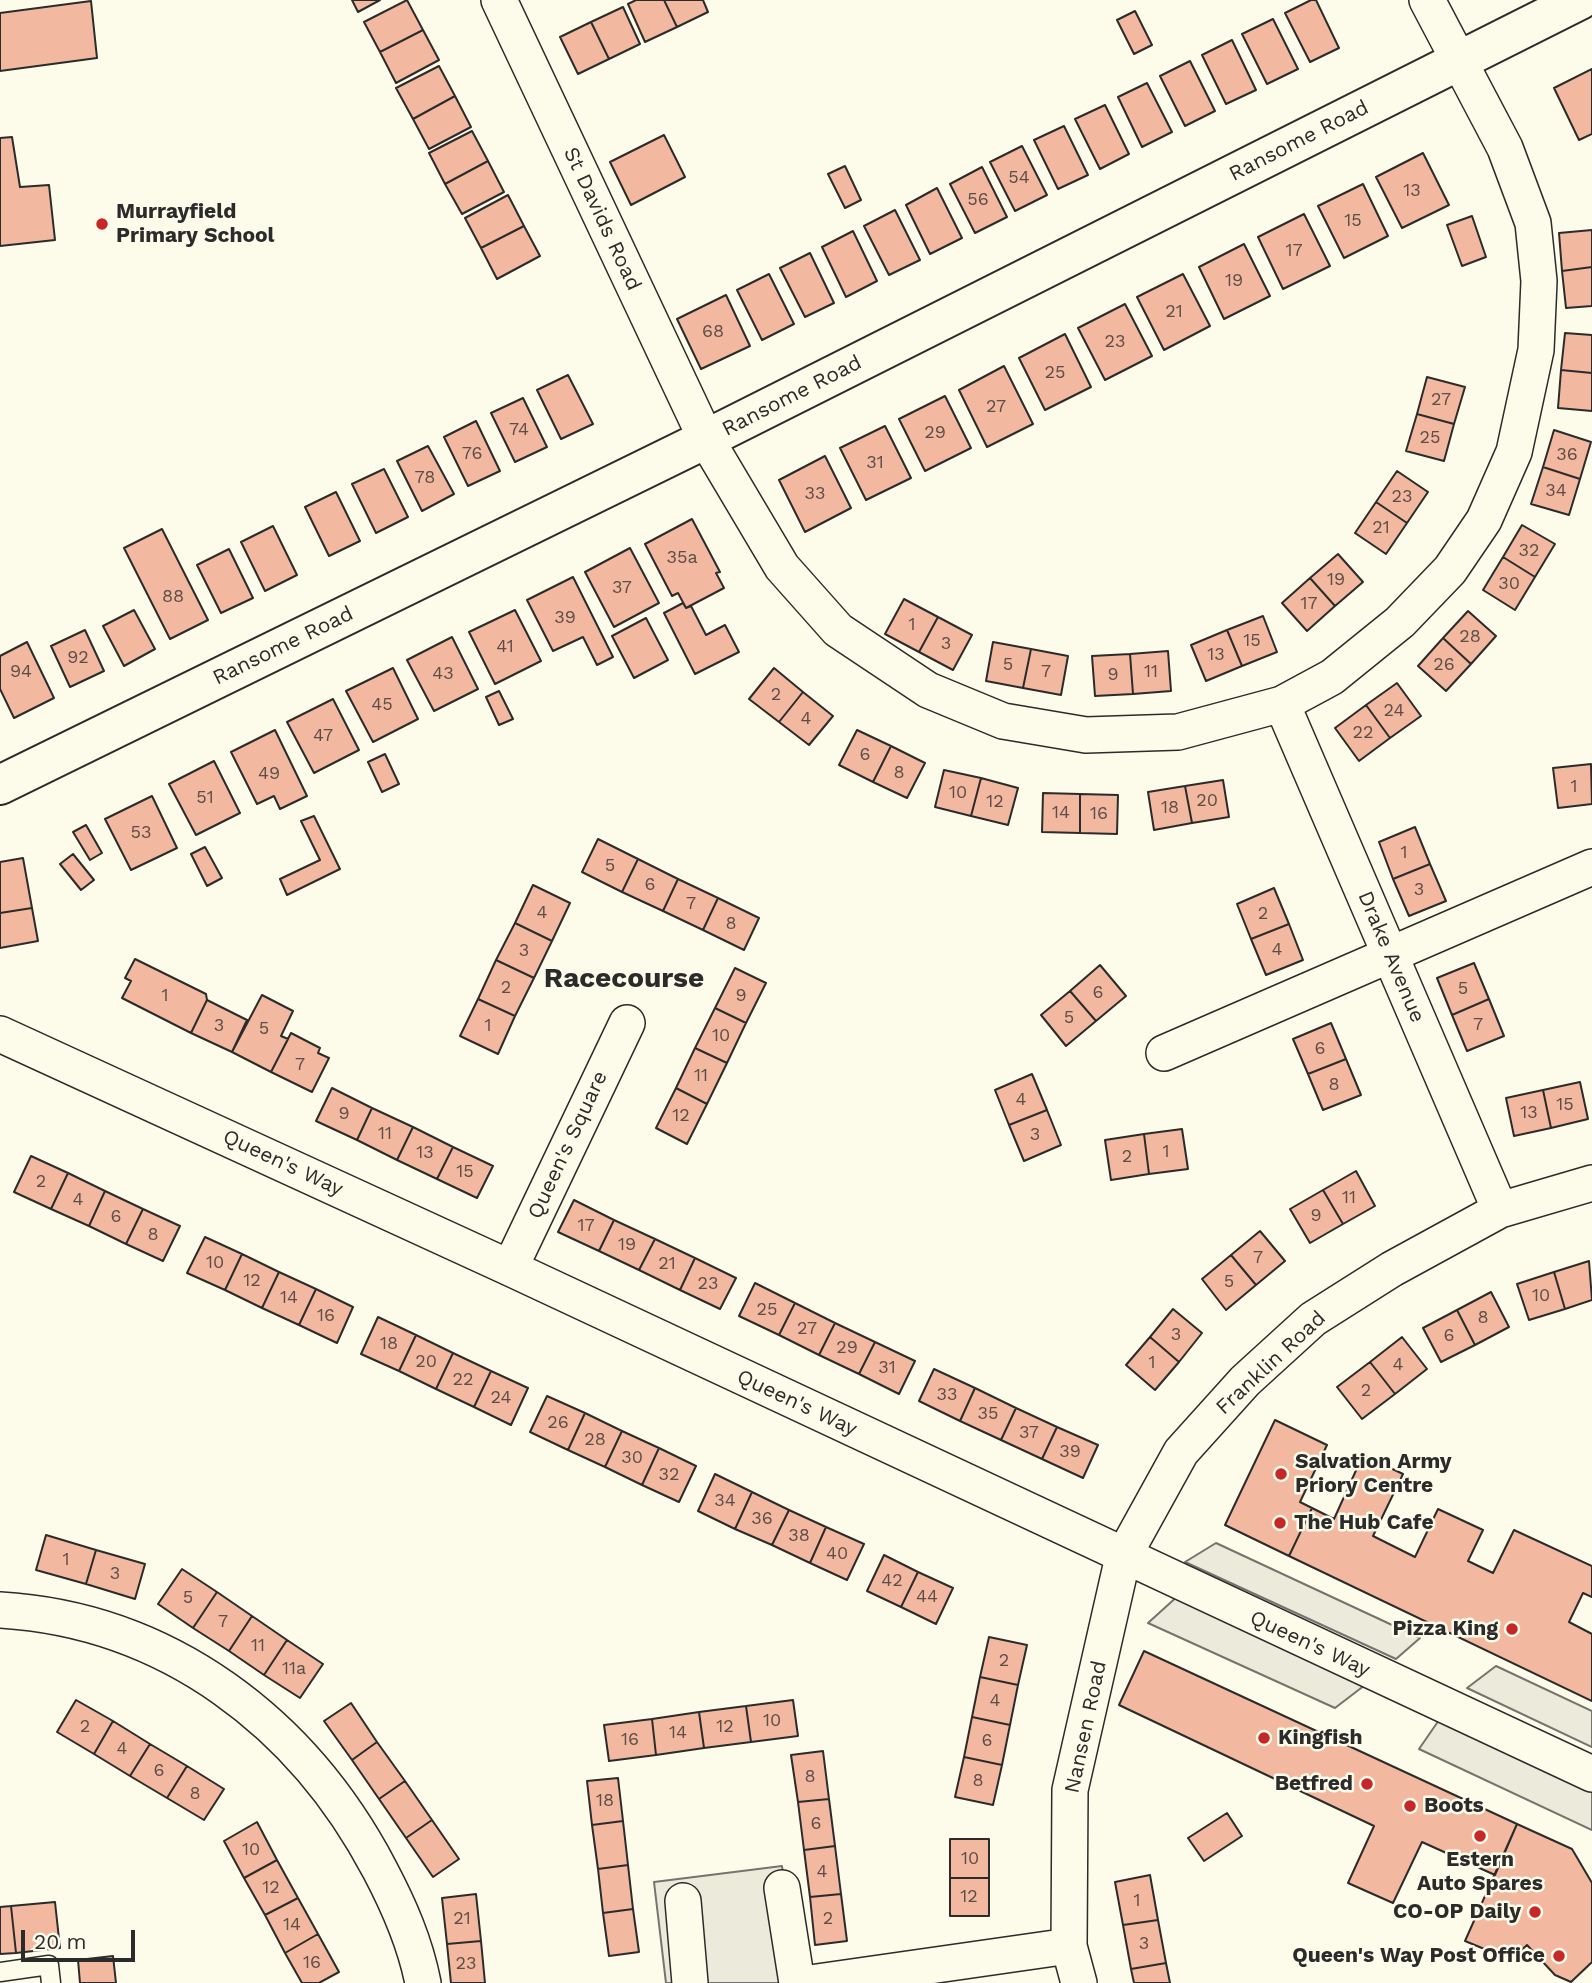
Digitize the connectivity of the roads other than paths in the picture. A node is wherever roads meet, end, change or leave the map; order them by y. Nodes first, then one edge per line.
1 (499, 0) edge
2 (1427, 0) edge
3 (1580, 0) edge
4 (1457, 62) junction
5 (706, 439) junction
6 (1282, 704) junction
7 (0, 785) edge
8 (1592, 867) edge
9 (1390, 955) junction
10 (626, 1023) dead end
11 (0, 1034) edge
12 (1164, 1053) dead end
13 (1592, 1183) edge
14 (1500, 1210) junction
15 (510, 1268) junction
16 (1123, 1556) junction
17 (0, 1610) edge
18 (1592, 1774) edge
19 (782, 1888) dead end
20 (683, 1901) dead end
21 (1069, 1946) junction
22 (0, 1972) edge
23 (51, 1983) edge
24 (423, 1983) edge
25 (690, 1983) edge
26 (797, 1983) edge
27 (810, 1983) edge
28 (1079, 1983) edge

1 - 5 street, St Davids Road
2 - 4 street, St Davids Road
3 - 4 street, Ransome Road
4 - 5 street, Ransome Road
4 - 6 street, St Davids Road
5 - 6 street, St Davids Road
5 - 7 street, Ransome Road
6 - 9 street, Drake Avenue
8 - 9 street
9 - 12 street
9 - 14 street, Drake Avenue
10 - 15 street, Queen's Square
11 - 15 street, Queen's Way
13 - 14 street, Franklin Road
14 - 16 street, Franklin Road
15 - 16 street, Queen's Way
16 - 18 street, Queen's Way
16 - 21 street, Nansen Road
17 - 24 street
19 - 26 street
20 - 25 street
21 - 27 street
21 - 28 street, Nansen Road
22 - 23 lane

